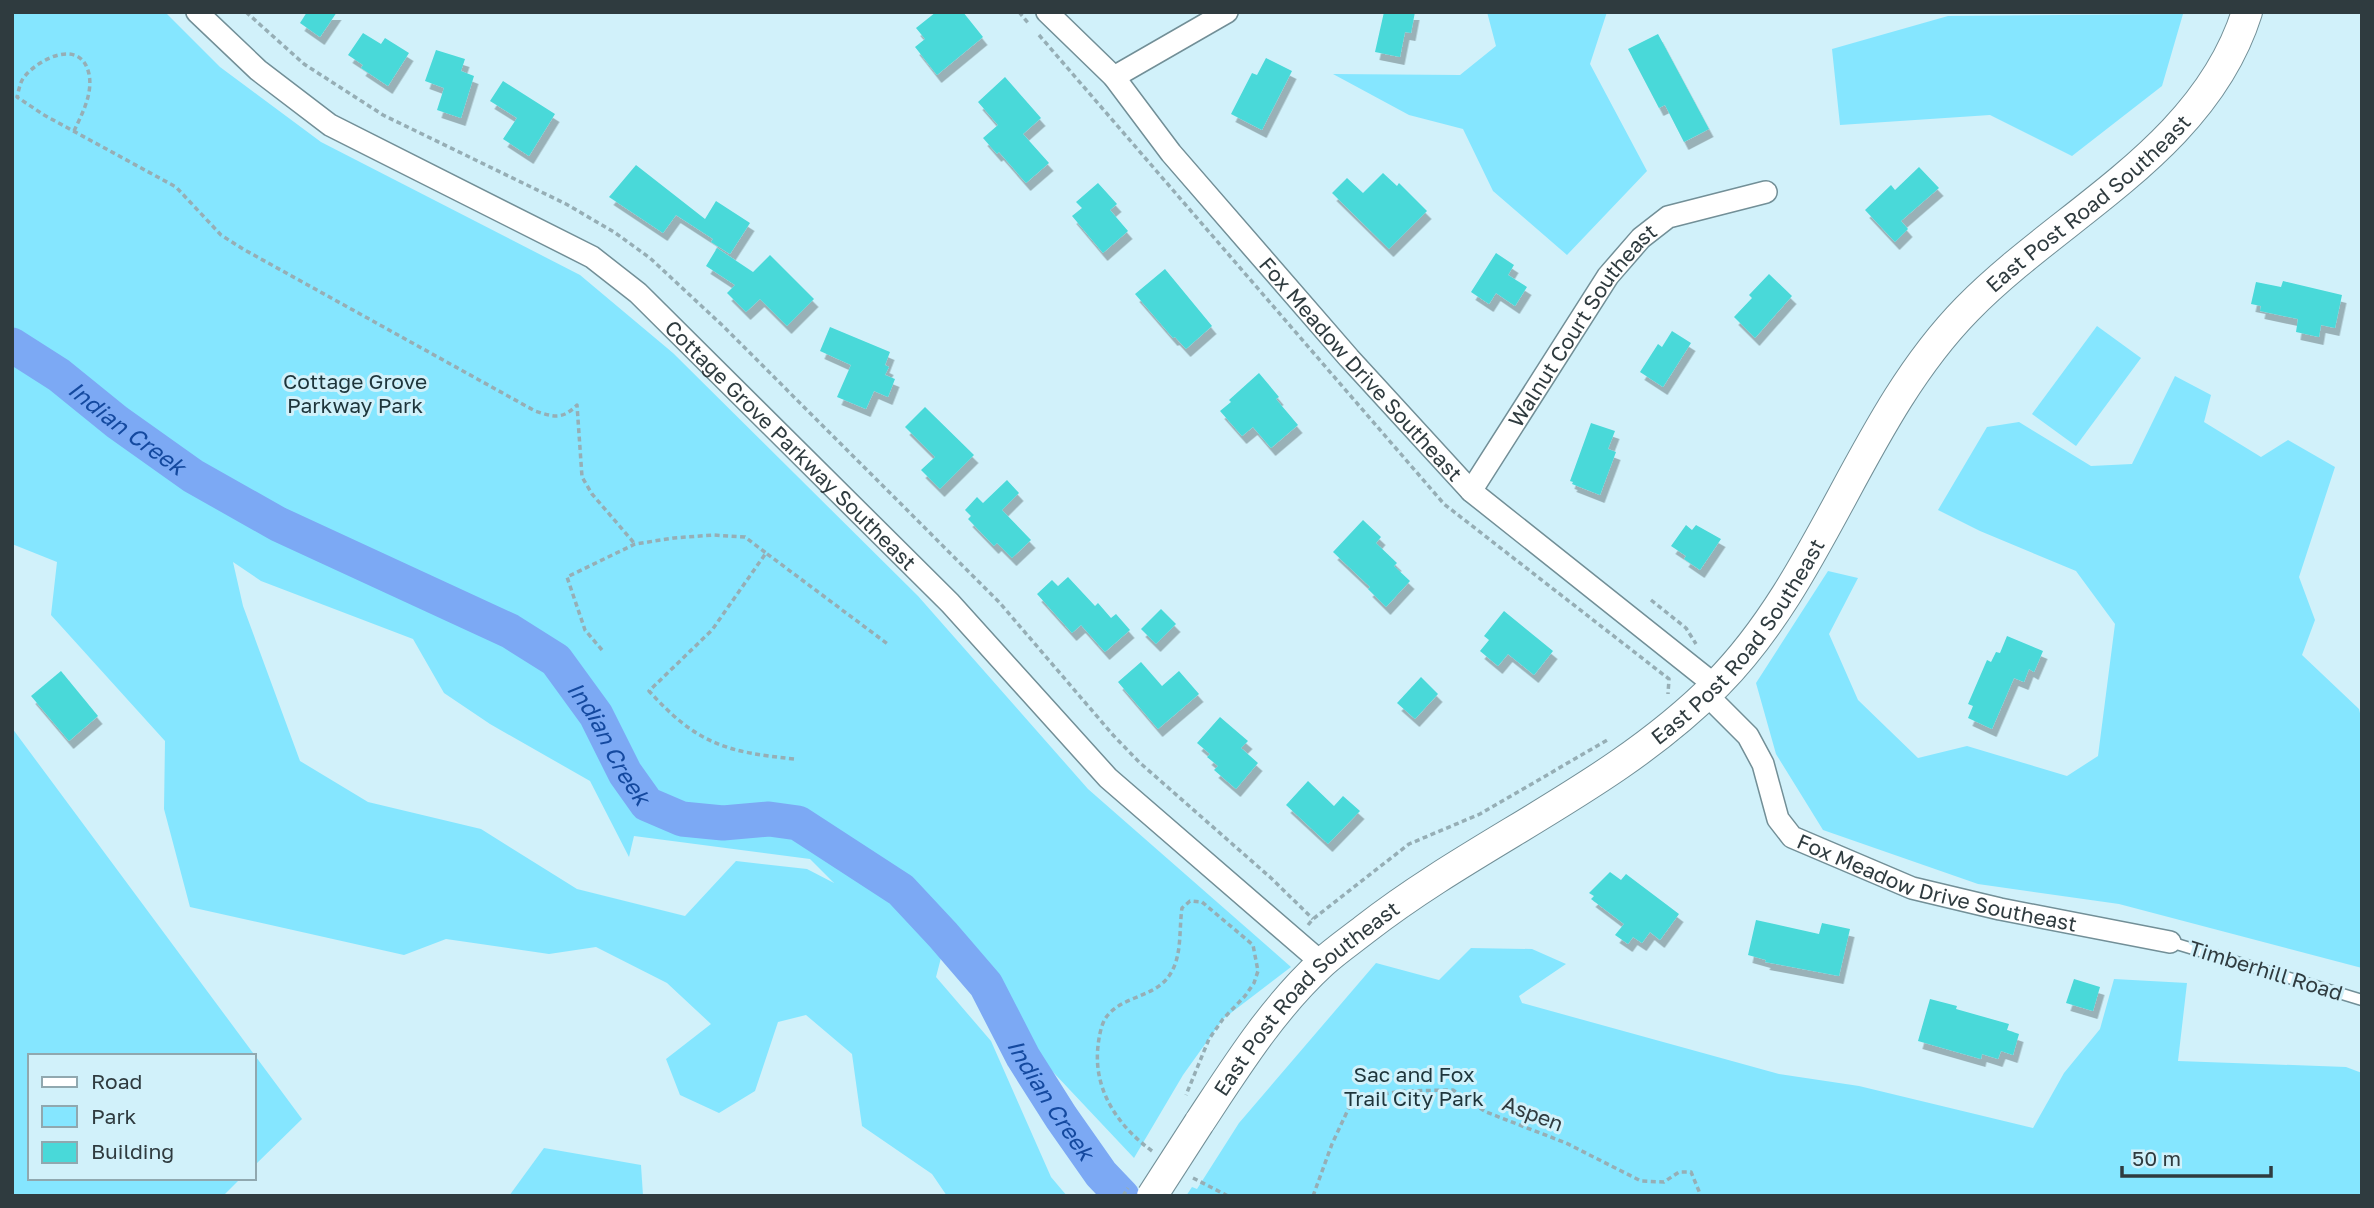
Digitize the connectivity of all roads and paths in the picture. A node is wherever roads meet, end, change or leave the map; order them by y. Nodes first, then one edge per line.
1 (197, 12) edge
2 (1019, 12) edge
3 (1047, 12) edge
4 (1227, 12) edge
5 (2247, 12) edge
6 (1114, 77) junction
7 (74, 131) junction
8 (1766, 192) dead end
9 (1471, 491) junction
10 (635, 544) junction
11 (766, 553) junction
12 (1651, 600) dead end
13 (889, 645) dead end
14 (1693, 648) dead end
15 (602, 650) dead end
16 (1711, 690) junction
17 (1662, 701) dead end
18 (1610, 738) dead end
19 (794, 759) dead end
20 (1305, 929) dead end
21 (2170, 942) joint
22 (1322, 963) junction
23 (2362, 1000) edge
24 (1191, 1113) junction
25 (1160, 1156) dead end
26 (1183, 1172) dead end
27 (1152, 1196) edge
28 (1228, 1196) edge
29 (1313, 1196) edge
30 (1701, 1196) edge

1 - 22 street, Cottage Grove Parkway Southeast
2 - 17 path
3 - 6 street, Fox Meadow Drive Southeast
4 - 6 street
5 - 16 main road, East Post Road Southeast
6 - 9 street, Fox Meadow Drive Southeast
7 - 7 path
7 - 10 path
8 - 9 street, Walnut Court Southeast
9 - 16 street, Fox Meadow Drive Southeast
10 - 11 path
10 - 15 path
11 - 13 path
11 - 19 path
12 - 14 path
16 - 21 street, Fox Meadow Drive Southeast
16 - 22 main road, East Post Road Southeast
18 - 20 path
21 - 23 lane, Timberhill Road
22 - 24 main road, East Post Road Southeast
24 - 25 path
24 - 27 main road, East Post Road Southeast, bridge
26 - 28 path
29 - 30 path, Aspen

